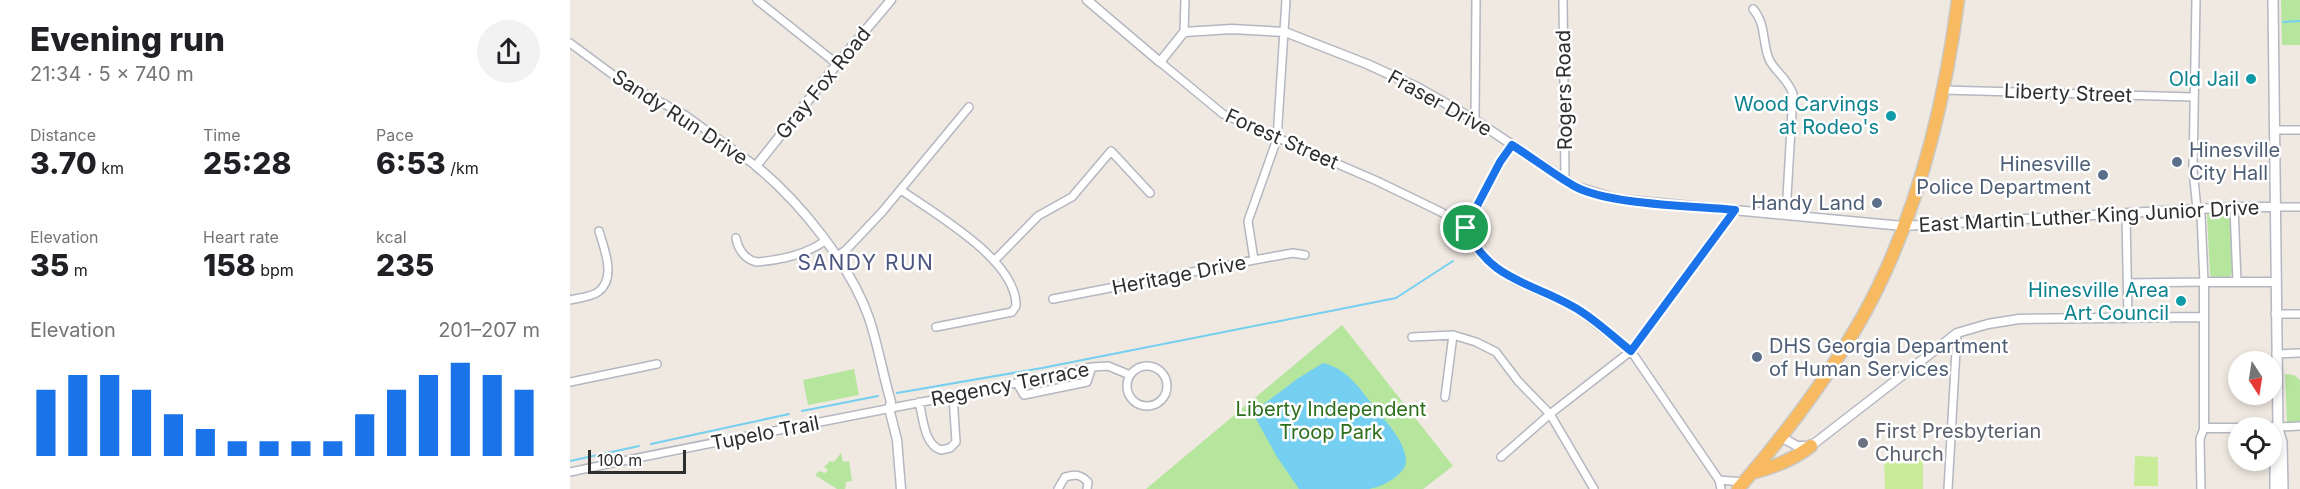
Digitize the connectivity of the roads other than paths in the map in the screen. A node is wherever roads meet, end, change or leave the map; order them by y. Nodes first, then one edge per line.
1 (757, 0) edge
2 (891, 0) edge
3 (1087, 0) edge
4 (1185, 0) edge
5 (1286, 0) edge
6 (1476, 0) edge
7 (1563, 0) edge
8 (1958, 0) edge
9 (2196, 0) edge
10 (2272, 0) edge
11 (1753, 9) dead end
12 (1184, 32) junction
13 (1285, 32) junction
14 (570, 44) edge
15 (1160, 62) junction
16 (837, 64) junction
17 (1943, 90) junction
18 (2193, 98) junction
19 (969, 107) dead end
20 (1475, 120) junction
21 (2274, 130) junction
22 (2300, 130) edge
23 (1277, 139) junction
24 (1512, 145) junction
25 (756, 166) junction
26 (1565, 180) junction
27 (901, 190) junction
28 (1150, 193) dead end
29 (2235, 207) junction
30 (2274, 207) junction
31 (2300, 207) edge
32 (2197, 209) junction
33 (1735, 210) junction
34 (1786, 214) junction
35 (2126, 214) junction
36 (1903, 226) junction
37 (1466, 228) junction
38 (599, 231) dead end
39 (736, 238) dead end
40 (825, 241) junction
41 (1305, 255) dead end
42 (836, 256) junction
43 (1254, 260) junction
44 (994, 261) junction
45 (2204, 282) junction
46 (2237, 282) junction
47 (2275, 282) junction
48 (2128, 283) junction
49 (1053, 299) dead end
50 (570, 300) edge
51 (2275, 314) junction
52 (2300, 314) edge
53 (2203, 317) junction
54 (2128, 318) junction
55 (936, 327) dead end
56 (1957, 333) junction
57 (1453, 335) junction
58 (1412, 338) dead end
59 (1631, 351) junction
60 (2276, 351) edge
61 (2300, 353) edge
62 (2282, 354) edge
63 (657, 364) dead end
64 (1092, 366) junction
65 (1130, 375) junction
66 (570, 382) edge
67 (1017, 383) junction
68 (952, 396) junction
69 (1445, 397) dead end
70 (919, 402) junction
71 (889, 408) junction
72 (1550, 414) junction
73 (2300, 426) edge
74 (2282, 427) edge
75 (2204, 428) junction
76 (2228, 428) edge
77 (1781, 437) junction
78 (2282, 442) edge
79 (1811, 446) junction
80 (1501, 457) dead end
81 (2274, 471) edge
82 (570, 472) edge
83 (1719, 480) junction
84 (1744, 481) edge
85 (901, 489) edge
86 (1058, 489) edge
87 (1087, 489) edge
88 (1594, 489) edge
89 (1721, 489) edge
90 (1948, 489) edge
91 (2201, 489) edge
92 (2274, 489) edge
93 (2283, 489) edge

1 - 16 street
2 - 16 street, Gray Fox Road
3 - 15 street, Forest Street
4 - 12 street
5 - 13 street
6 - 20 street
7 - 26 street, Rogers Road
8 - 17 highway
9 - 18 street
10 - 21 main road
11 - 34 street
12 - 13 street, Fraser Drive
12 - 15 street
13 - 20 street, Fraser Drive
13 - 23 street
14 - 25 street, Sandy Run Drive
15 - 23 street, Forest Street
16 - 25 street, Gray Fox Road
17 - 18 street, Liberty Street
17 - 36 highway
18 - 32 street
19 - 27 street
20 - 24 street, Fraser Drive
21 - 22 street
21 - 30 main road
23 - 37 street, Forest Street
23 - 43 street
24 - 26 street, Fraser Drive
24 - 37 street
25 - 40 street, Sandy Run Drive
26 - 33 street, Fraser Drive
27 - 42 street
27 - 44 street
28 - 44 street
29 - 30 street, East Martin Luther King Junior Drive
29 - 32 street, East Martin Luther King Junior Drive
29 - 46 street
30 - 31 street
30 - 47 main road
32 - 35 street, East Martin Luther King Junior Drive
32 - 45 street
33 - 34 street, Fraser Drive
33 - 59 street
34 - 36 street, Fraser Drive
35 - 36 street, East Martin Luther King Junior Drive
35 - 48 street
36 - 77 highway
37 - 59 street
38 - 50 street
39 - 40 street
40 - 42 street, Sandy Run Drive
41 - 43 street, Heritage Drive
42 - 71 street, Sandy Run Drive
43 - 49 street, Heritage Drive
44 - 55 street
45 - 46 street
45 - 48 street
45 - 53 street
46 - 47 street
47 - 51 main road
48 - 54 street
51 - 52 street
51 - 60 main road
53 - 54 street
53 - 75 street
54 - 56 street
56 - 79 street
56 - 90 street
57 - 58 street
57 - 69 street
57 - 72 street
59 - 72 street
59 - 83 street
61 - 62 street
63 - 66 street
64 - 65 street, Regency Terrace
64 - 67 street, Regency Terrace
64 - 67 street
65 - 65 street
67 - 68 street, Regency Terrace
68 - 70 street, Regency Terrace
68 - 70 street
70 - 71 street, Regency Terrace
71 - 82 street, Tupelo Trail
71 - 85 street, Sandy Run Drive
72 - 80 street
72 - 88 street
73 - 74 street
75 - 76 street
75 - 91 street
77 - 79 street
77 - 84 highway
78 - 93 main road
79 - 84 highway
81 - 92 main road
83 - 84 street
83 - 89 street
86 - 87 street

